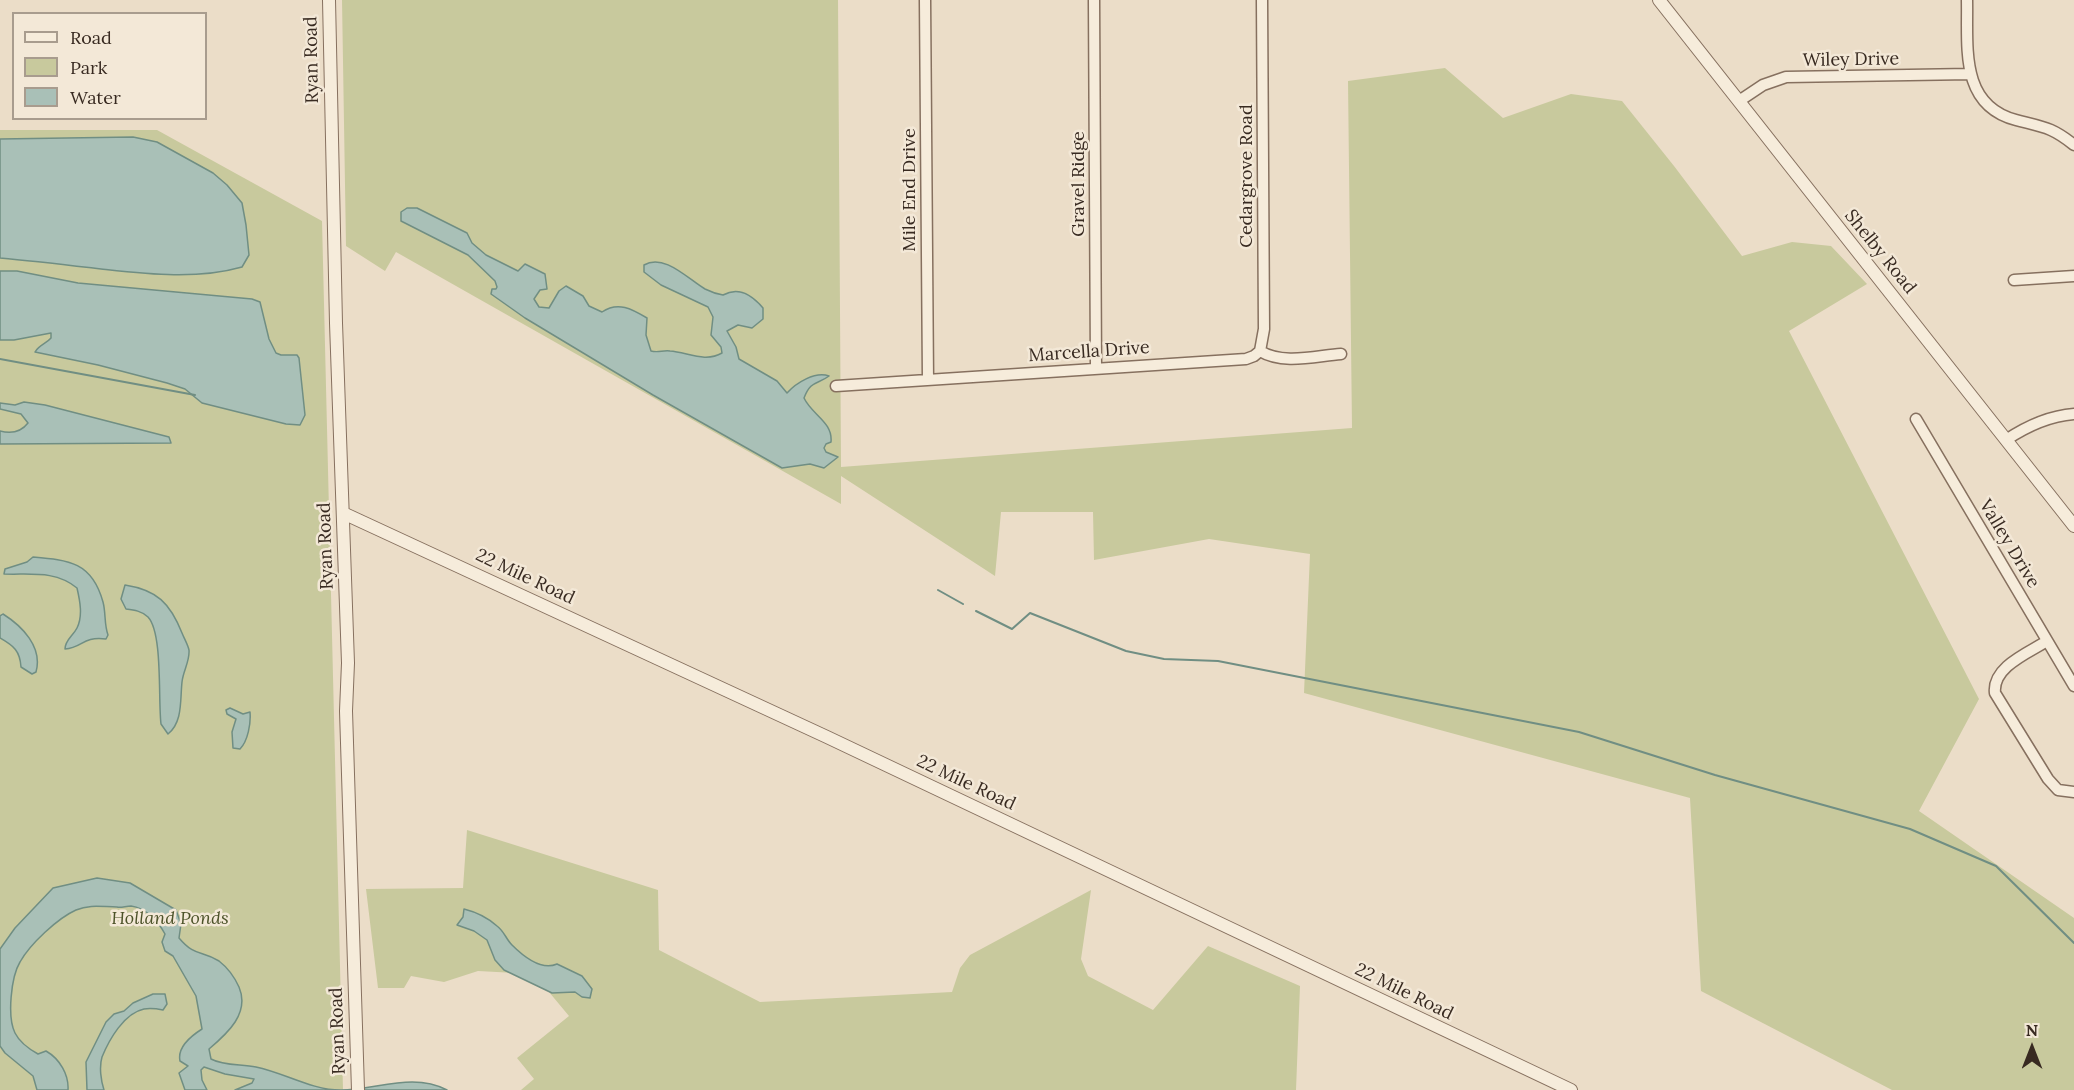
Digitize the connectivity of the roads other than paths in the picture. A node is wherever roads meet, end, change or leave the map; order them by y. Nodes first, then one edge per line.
1 (329, 0) edge
2 (926, 0) edge
3 (1094, 0) edge
4 (1262, 0) edge
5 (1659, 0) edge
6 (1967, 0) edge
7 (1970, 74) junction
8 (1739, 101) junction
9 (2074, 145) edge
10 (2074, 276) edge
11 (2014, 280) dead end
12 (1260, 351) junction
13 (1341, 354) dead end
14 (1096, 368) junction
15 (928, 380) junction
16 (836, 386) dead end
17 (2074, 414) edge
18 (1916, 419) dead end
19 (2006, 440) junction
20 (343, 513) junction
21 (2074, 526) edge
22 (2047, 641) junction
23 (2074, 686) edge
24 (2074, 792) edge
25 (358, 1090) edge
26 (1571, 1090) edge

1 - 20 street, Ryan Road
2 - 15 street, Mile End Drive
3 - 14 street, Gravel Ridge
4 - 12 street, Cedargrove Road
5 - 8 street, Shelby Road
6 - 7 street
7 - 8 street, Wiley Drive
7 - 9 street
8 - 19 street, Shelby Road
10 - 11 street
12 - 13 street
12 - 14 street, Marcella Drive
14 - 15 street, Marcella Drive
15 - 16 street, Marcella Drive
17 - 19 street
18 - 22 street, Valley Drive
19 - 21 street, Shelby Road
20 - 25 street, Ryan Road
20 - 26 street, 22 Mile Road
22 - 23 street, Valley Drive
22 - 24 street

